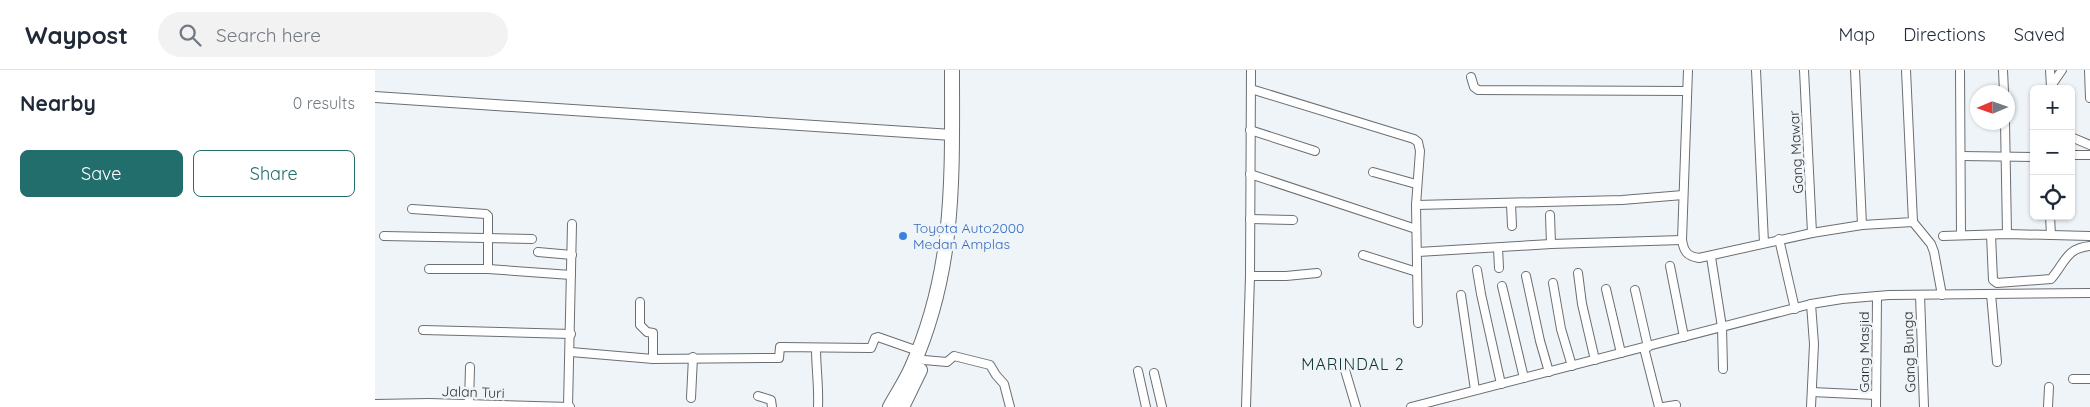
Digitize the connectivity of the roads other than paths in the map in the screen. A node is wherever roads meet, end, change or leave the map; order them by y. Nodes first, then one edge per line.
1 (952, 70) edge
2 (961, 70) edge
3 (1251, 70) edge
4 (1688, 70) edge
5 (1756, 70) edge
6 (1804, 70) edge
7 (1855, 70) edge
8 (1906, 70) edge
9 (1959, 70) edge
10 (2003, 70) edge
11 (2050, 70) edge
12 (2062, 70) edge
13 (2089, 70) edge
14 (1471, 77) dead end
15 (2004, 85) edge
16 (2051, 85) edge
17 (2052, 85) edge
18 (1251, 89) junction
19 (1687, 91) junction
20 (375, 97) edge
21 (2090, 98) edge
22 (1250, 130) junction
23 (2005, 130) edge
24 (952, 135) junction
25 (2075, 139) edge
26 (2090, 145) edge
27 (1315, 151) dead end
28 (2075, 155) edge
29 (2090, 155) edge
30 (1961, 156) junction
31 (2006, 157) junction
32 (2030, 157) edge
33 (1373, 172) dead end
34 (1250, 174) junction
35 (1417, 184) junction
36 (1683, 195) junction
37 (1511, 204) junction
38 (1416, 205) junction
39 (412, 209) dead end
40 (1550, 215) dead end
41 (1250, 219) junction
42 (1293, 220) dead end
43 (2050, 220) edge
44 (1913, 222) junction
45 (572, 224) dead end
46 (1862, 225) junction
47 (1512, 226) dead end
48 (1417, 229) junction
49 (1812, 233) junction
50 (2007, 234) junction
51 (1961, 235) junction
52 (1991, 235) junction
53 (2051, 235) junction
54 (384, 236) dead end
55 (1943, 236) dead end
56 (2090, 236) edge
57 (488, 238) junction
58 (532, 239) dead end
59 (1779, 239) junction
60 (1682, 240) junction
61 (1764, 243) junction
62 (1551, 244) junction
63 (2090, 246) edge
64 (1498, 248) junction
65 (538, 252) dead end
66 (1418, 252) junction
67 (572, 255) junction
68 (1363, 255) dead end
69 (1711, 257) junction
70 (1670, 266) dead end
71 (1499, 268) dead end
72 (429, 269) dead end
73 (488, 269) junction
74 (1477, 270) dead end
75 (1417, 272) junction
76 (1317, 273) dead end
77 (1578, 273) dead end
78 (571, 276) junction
79 (1250, 276) junction
80 (1526, 276) dead end
81 (1553, 282) dead end
82 (1503, 286) dead end
83 (1606, 289) dead end
84 (1635, 290) dead end
85 (2090, 293) edge
86 (1991, 294) junction
87 (1461, 295) dead end
88 (1920, 295) junction
89 (1942, 295) junction
90 (1877, 296) junction
91 (640, 302) dead end
92 (1811, 304) junction
93 (1795, 308) junction
94 (1418, 323) dead end
95 (1722, 327) junction
96 (423, 330) dead end
97 (571, 334) junction
98 (1684, 337) junction
99 (1646, 347) junction
100 (816, 348) junction
101 (571, 352) junction
102 (1621, 353) junction
103 (921, 355) junction
104 (693, 357) junction
105 (653, 359) junction
106 (1595, 360) junction
107 (1997, 362) dead end
108 (1334, 365) dead end
109 (1571, 366) junction
110 (470, 368) dead end
111 (1723, 369) dead end
112 (1138, 371) dead end
113 (1549, 372) junction
114 (1155, 373) dead end
115 (1524, 378) junction
116 (2073, 379) dead end
117 (2090, 379) edge
118 (1501, 384) junction
119 (2049, 387) dead end
120 (1475, 390) junction
121 (1812, 392) junction
122 (1876, 395) junction
123 (758, 396) dead end
124 (691, 398) dead end
125 (375, 404) edge
126 (469, 404) junction
127 (1676, 405) dead end
128 (487, 406) edge
129 (537, 407) edge
130 (569, 407) edge
131 (772, 407) edge
132 (818, 407) edge
133 (890, 407) edge
134 (902, 407) edge
135 (1010, 407) edge
136 (1147, 407) edge
137 (1162, 407) edge
138 (1245, 407) edge
139 (1357, 407) edge
140 (1411, 407) edge
141 (1659, 407) edge
142 (1663, 407) edge
143 (1811, 407) edge
144 (1876, 407) edge
145 (1923, 407) edge
146 (2048, 407) edge

1 - 24 highway
2 - 103 highway
3 - 18 street
4 - 19 street
5 - 61 street
6 - 49 street, Gang Mawar
7 - 46 street
8 - 44 street
9 - 30 street
10 - 15 street
11 - 16 street
12 - 17 street
13 - 21 street
14 - 19 street
18 - 22 street
18 - 35 street
19 - 36 street
20 - 24 street
22 - 27 street
22 - 34 street
23 - 31 street
24 - 103 highway
25 - 26 street
28 - 29 street
30 - 31 street
30 - 51 street
31 - 32 street
31 - 50 street
33 - 35 street
34 - 41 street
34 - 48 street
35 - 38 street
36 - 37 street
36 - 60 street
37 - 38 street
37 - 47 street
38 - 48 street
39 - 57 street
40 - 62 street
41 - 42 street
41 - 79 street
43 - 53 street
44 - 46 street
44 - 89 street
45 - 67 street
46 - 49 street
48 - 66 street
49 - 59 street
50 - 52 street
50 - 53 street
51 - 52 street
51 - 55 street
52 - 63 street
53 - 56 street
54 - 57 street
57 - 58 street
57 - 73 street
59 - 61 street
59 - 93 street
60 - 62 street
60 - 69 street
61 - 69 street
62 - 64 street
64 - 66 street
64 - 71 street
65 - 67 street
66 - 75 street
67 - 78 street
68 - 75 street
69 - 95 street
70 - 98 street
72 - 73 street
73 - 78 street
74 - 118 street
75 - 94 street
76 - 79 street
77 - 106 street
78 - 97 street
79 - 138 street
80 - 113 street
81 - 109 street
82 - 115 street
83 - 102 street
84 - 99 street
85 - 86 street
86 - 89 street
86 - 107 street
87 - 120 street
88 - 89 street
88 - 90 street
88 - 145 street, Gang Bunga
90 - 92 street
90 - 122 street, Gang Masjid
91 - 105 street
92 - 93 street
92 - 121 street
93 - 95 street
95 - 98 street
95 - 111 street
96 - 97 street
97 - 101 street
98 - 99 street
99 - 102 street
99 - 141 street
100 - 103 street
100 - 104 street
100 - 132 street
101 - 105 street
101 - 130 street
102 - 106 street
103 - 133 highway
103 - 134 highway
103 - 135 street
104 - 105 street
104 - 124 street
106 - 109 street
108 - 139 street
109 - 113 street
110 - 126 street
112 - 136 street
113 - 115 street
114 - 137 street
115 - 118 street
116 - 117 street
118 - 120 street
119 - 146 street
120 - 140 street
121 - 122 street
121 - 143 street
122 - 144 street, Gang Masjid
123 - 131 street
125 - 126 street, Jalan Turi
126 - 128 street, Jalan Turi
127 - 142 street
128 - 129 street, Jalan Turi
129 - 130 street, Jalan Turi

